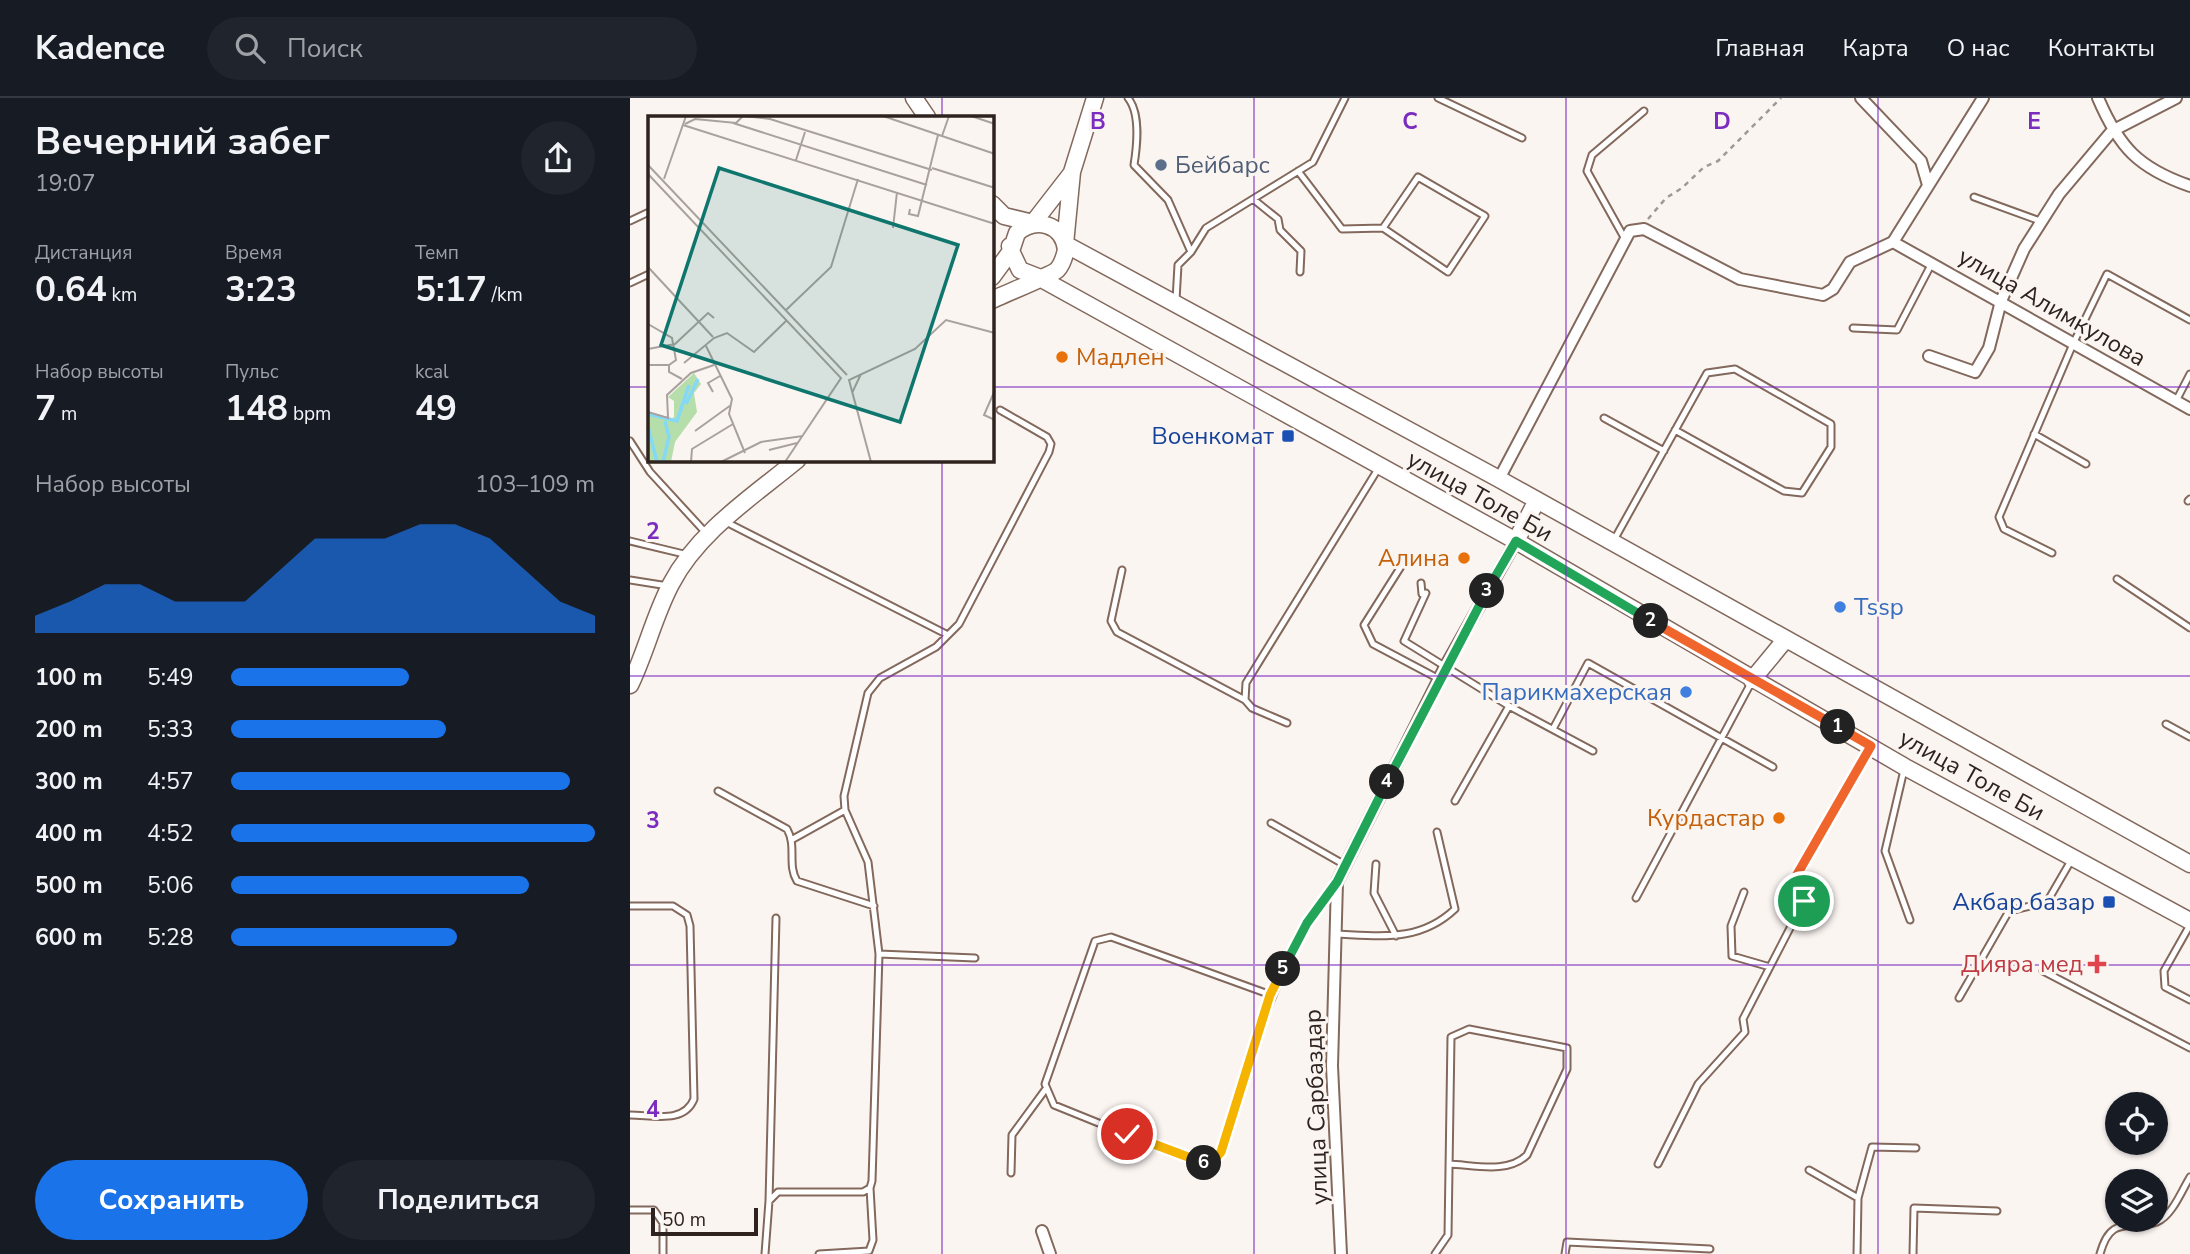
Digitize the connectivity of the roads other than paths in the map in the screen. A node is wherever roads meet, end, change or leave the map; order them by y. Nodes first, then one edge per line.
1 (914, 98) edge
2 (1095, 98) edge
3 (1128, 98) edge
4 (1345, 98) edge
5 (1438, 98) edge
6 (1861, 98) edge
7 (1983, 98) edge
8 (2098, 98) edge
9 (2176, 98) edge
10 (1447, 100) edge
11 (1644, 111) dead end
12 (926, 116) edge
13 (2112, 131) junction
14 (1522, 138) dead end
15 (1072, 172) junction
16 (1298, 172) junction
17 (1928, 185) junction
18 (2190, 186) edge
19 (1974, 197) dead end
20 (1253, 200) junction
21 (998, 210) edge
22 (648, 213) edge
23 (2040, 221) junction
24 (630, 222) edge
25 (1033, 223) junction
26 (1383, 228) junction
27 (1625, 239) junction
28 (1893, 242) junction
29 (1065, 244) junction
30 (1011, 251) junction
31 (1191, 252) junction
32 (1932, 263) junction
33 (1300, 272) dead end
34 (648, 274) edge
35 (994, 274) edge
36 (1038, 277) junction
37 (630, 283) edge
38 (994, 299) edge
39 (2001, 302) junction
40 (1175, 303) junction
41 (2190, 320) edge
42 (1853, 328) dead end
43 (2073, 344) junction
44 (1929, 356) dead end
45 (2190, 374) edge
46 (2176, 401) junction
47 (2190, 409) edge
48 (1000, 410) dead end
49 (1604, 418) dead end
50 (1675, 430) junction
51 (2034, 434) junction
52 (630, 441) edge
53 (1664, 451) junction
54 (795, 462) edge
55 (2086, 464) dead end
56 (1380, 466) junction
57 (1499, 479) junction
58 (1537, 500) junction
59 (723, 520) junction
60 (708, 535) junction
61 (630, 541) edge
62 (1516, 541) junction
63 (1613, 543) junction
64 (2052, 553) dead end
65 (690, 555) junction
66 (1406, 556) dead end
67 (1122, 570) dead end
68 (2117, 579) dead end
69 (630, 580) edge
70 (1421, 583) dead end
71 (670, 586) junction
72 (2190, 628) edge
73 (948, 635) junction
74 (1785, 640) junction
75 (634, 666) edge
76 (1445, 667) junction
77 (1439, 679) junction
78 (1752, 680) junction
79 (630, 685) edge
80 (1245, 700) junction
81 (1509, 706) junction
82 (1287, 723) dead end
83 (2166, 724) dead end
84 (1553, 729) junction
85 (2190, 737) edge
86 (1721, 739) junction
87 (1871, 746) junction
88 (1593, 751) dead end
89 (1773, 767) dead end
90 (1905, 767) junction
91 (718, 791) dead end
92 (1455, 801) dead end
93 (845, 810) junction
94 (1272, 823) dead end
95 (1437, 832) dead end
96 (793, 839) junction
97 (2073, 856) junction
98 (1376, 864) dead end
99 (2190, 864) edge
100 (1345, 865) junction
101 (1337, 882) junction
102 (1744, 892) dead end
103 (1636, 898) dead end
104 (874, 905) junction
105 (630, 906) edge
106 (776, 918) dead end
107 (1910, 920) dead end
108 (2190, 923) edge
109 (1336, 934) junction
110 (1396, 936) junction
111 (879, 954) junction
112 (975, 958) dead end
113 (1770, 967) junction
114 (2043, 971) dead end
115 (1270, 995) junction
116 (1959, 998) dead end
117 (2190, 1000) edge
118 (2190, 1048) edge
119 (1045, 1090) junction
120 (630, 1115) edge
121 (1916, 1148) dead end
122 (1449, 1164) junction
123 (1658, 1164) dead end
124 (1809, 1170) dead end
125 (1011, 1173) dead end
126 (2190, 1177) edge
127 (870, 1188) junction
128 (1858, 1198) junction
129 (768, 1201) junction
130 (630, 1210) edge
131 (1997, 1211) dead end
132 (1042, 1231) dead end
133 (1710, 1249) dead end
134 (663, 1254) edge
135 (765, 1254) edge
136 (820, 1254) edge
137 (1050, 1254) edge
138 (1341, 1254) edge
139 (1436, 1254) edge
140 (1565, 1254) edge
141 (1857, 1254) edge
142 (1913, 1254) edge
143 (2100, 1254) edge

1 - 12 main road
2 - 15 main road
3 - 31 lane
4 - 16 lane
5 - 10 lane
6 - 17 street
7 - 17 street
8 - 13 street
9 - 13 street
10 - 14 lane
11 - 27 lane
13 - 18 street
13 - 23 street
15 - 25 main road
15 - 29 main road
16 - 20 lane
16 - 26 lane
17 - 28 street
19 - 23 lane
20 - 31 lane
20 - 33 lane
21 - 25 main road
21 - 30 main road
22 - 24 lane
23 - 39 street
25 - 29 main road
25 - 30 main road
26 - 26 lane
27 - 28 street
27 - 57 street
28 - 32 street, улица Алимкулова
29 - 36 main road
29 - 40 main road, улица Толе Би
30 - 35 main road
30 - 36 main road
31 - 40 lane
32 - 39 street, улица Алимкулова
32 - 42 lane
34 - 37 lane
36 - 38 main road
36 - 56 main road, улица Толе Би
39 - 43 street, улица Алимкулова
39 - 44 street
40 - 57 main road, улица Толе Би
41 - 43 lane
43 - 46 street, улица Алимкулова
43 - 51 lane
45 - 46 lane
46 - 47 street, улица Алимкулова
48 - 73 lane
49 - 53 lane
50 - 50 lane
50 - 53 lane
51 - 55 lane
51 - 64 lane
52 - 60 lane
53 - 63 lane
54 - 59 main road
56 - 62 main road, улица Толе Би
56 - 80 lane
57 - 58 main road, улица Толе Би
58 - 62 main road
58 - 63 main road, улица Толе Би
59 - 60 main road
59 - 73 lane
60 - 65 main road
61 - 65 lane
62 - 76 street, улица Сарбаздар
62 - 78 main road, улица Толе Би
63 - 74 main road, улица Толе Би
65 - 71 main road
66 - 77 lane
67 - 80 lane
68 - 72 lane
69 - 71 lane
70 - 76 lane
71 - 75 main road
73 - 93 lane
74 - 78 main road
74 - 99 main road, улица Толе Би
75 - 79 main road
76 - 77 street, улица Сарбаздар
76 - 81 lane
77 - 100 street, улица Сарбаздар
78 - 86 lane
78 - 87 main road, улица Толе Би
80 - 82 lane
81 - 84 lane
81 - 92 lane
83 - 85 lane
84 - 86 lane
84 - 88 lane
86 - 89 lane
86 - 103 lane
87 - 90 main road, улица Толе Би
87 - 113 lane
90 - 97 main road, улица Толе Би
90 - 107 lane
91 - 96 lane
93 - 96 lane
93 - 104 lane
94 - 100 lane
95 - 110 lane
96 - 104 lane
97 - 108 main road, улица Толе Би
97 - 116 lane
98 - 110 lane
100 - 101 street, улица Сарбаздар
101 - 109 street, улица Сарбаздар
101 - 115 lane
102 - 113 lane
104 - 111 lane
105 - 120 lane
106 - 129 lane
108 - 117 lane
109 - 110 lane
109 - 138 street, улица Сарбаздар
111 - 112 lane
111 - 127 lane
113 - 123 lane
114 - 118 lane
115 - 119 lane
115 - 119 lane
119 - 125 lane
121 - 128 lane
122 - 122 lane
122 - 139 lane
124 - 128 lane
126 - 143 lane
127 - 129 lane
127 - 136 lane
128 - 141 lane
129 - 135 lane
130 - 134 lane
131 - 142 lane
132 - 137 street
133 - 140 lane

